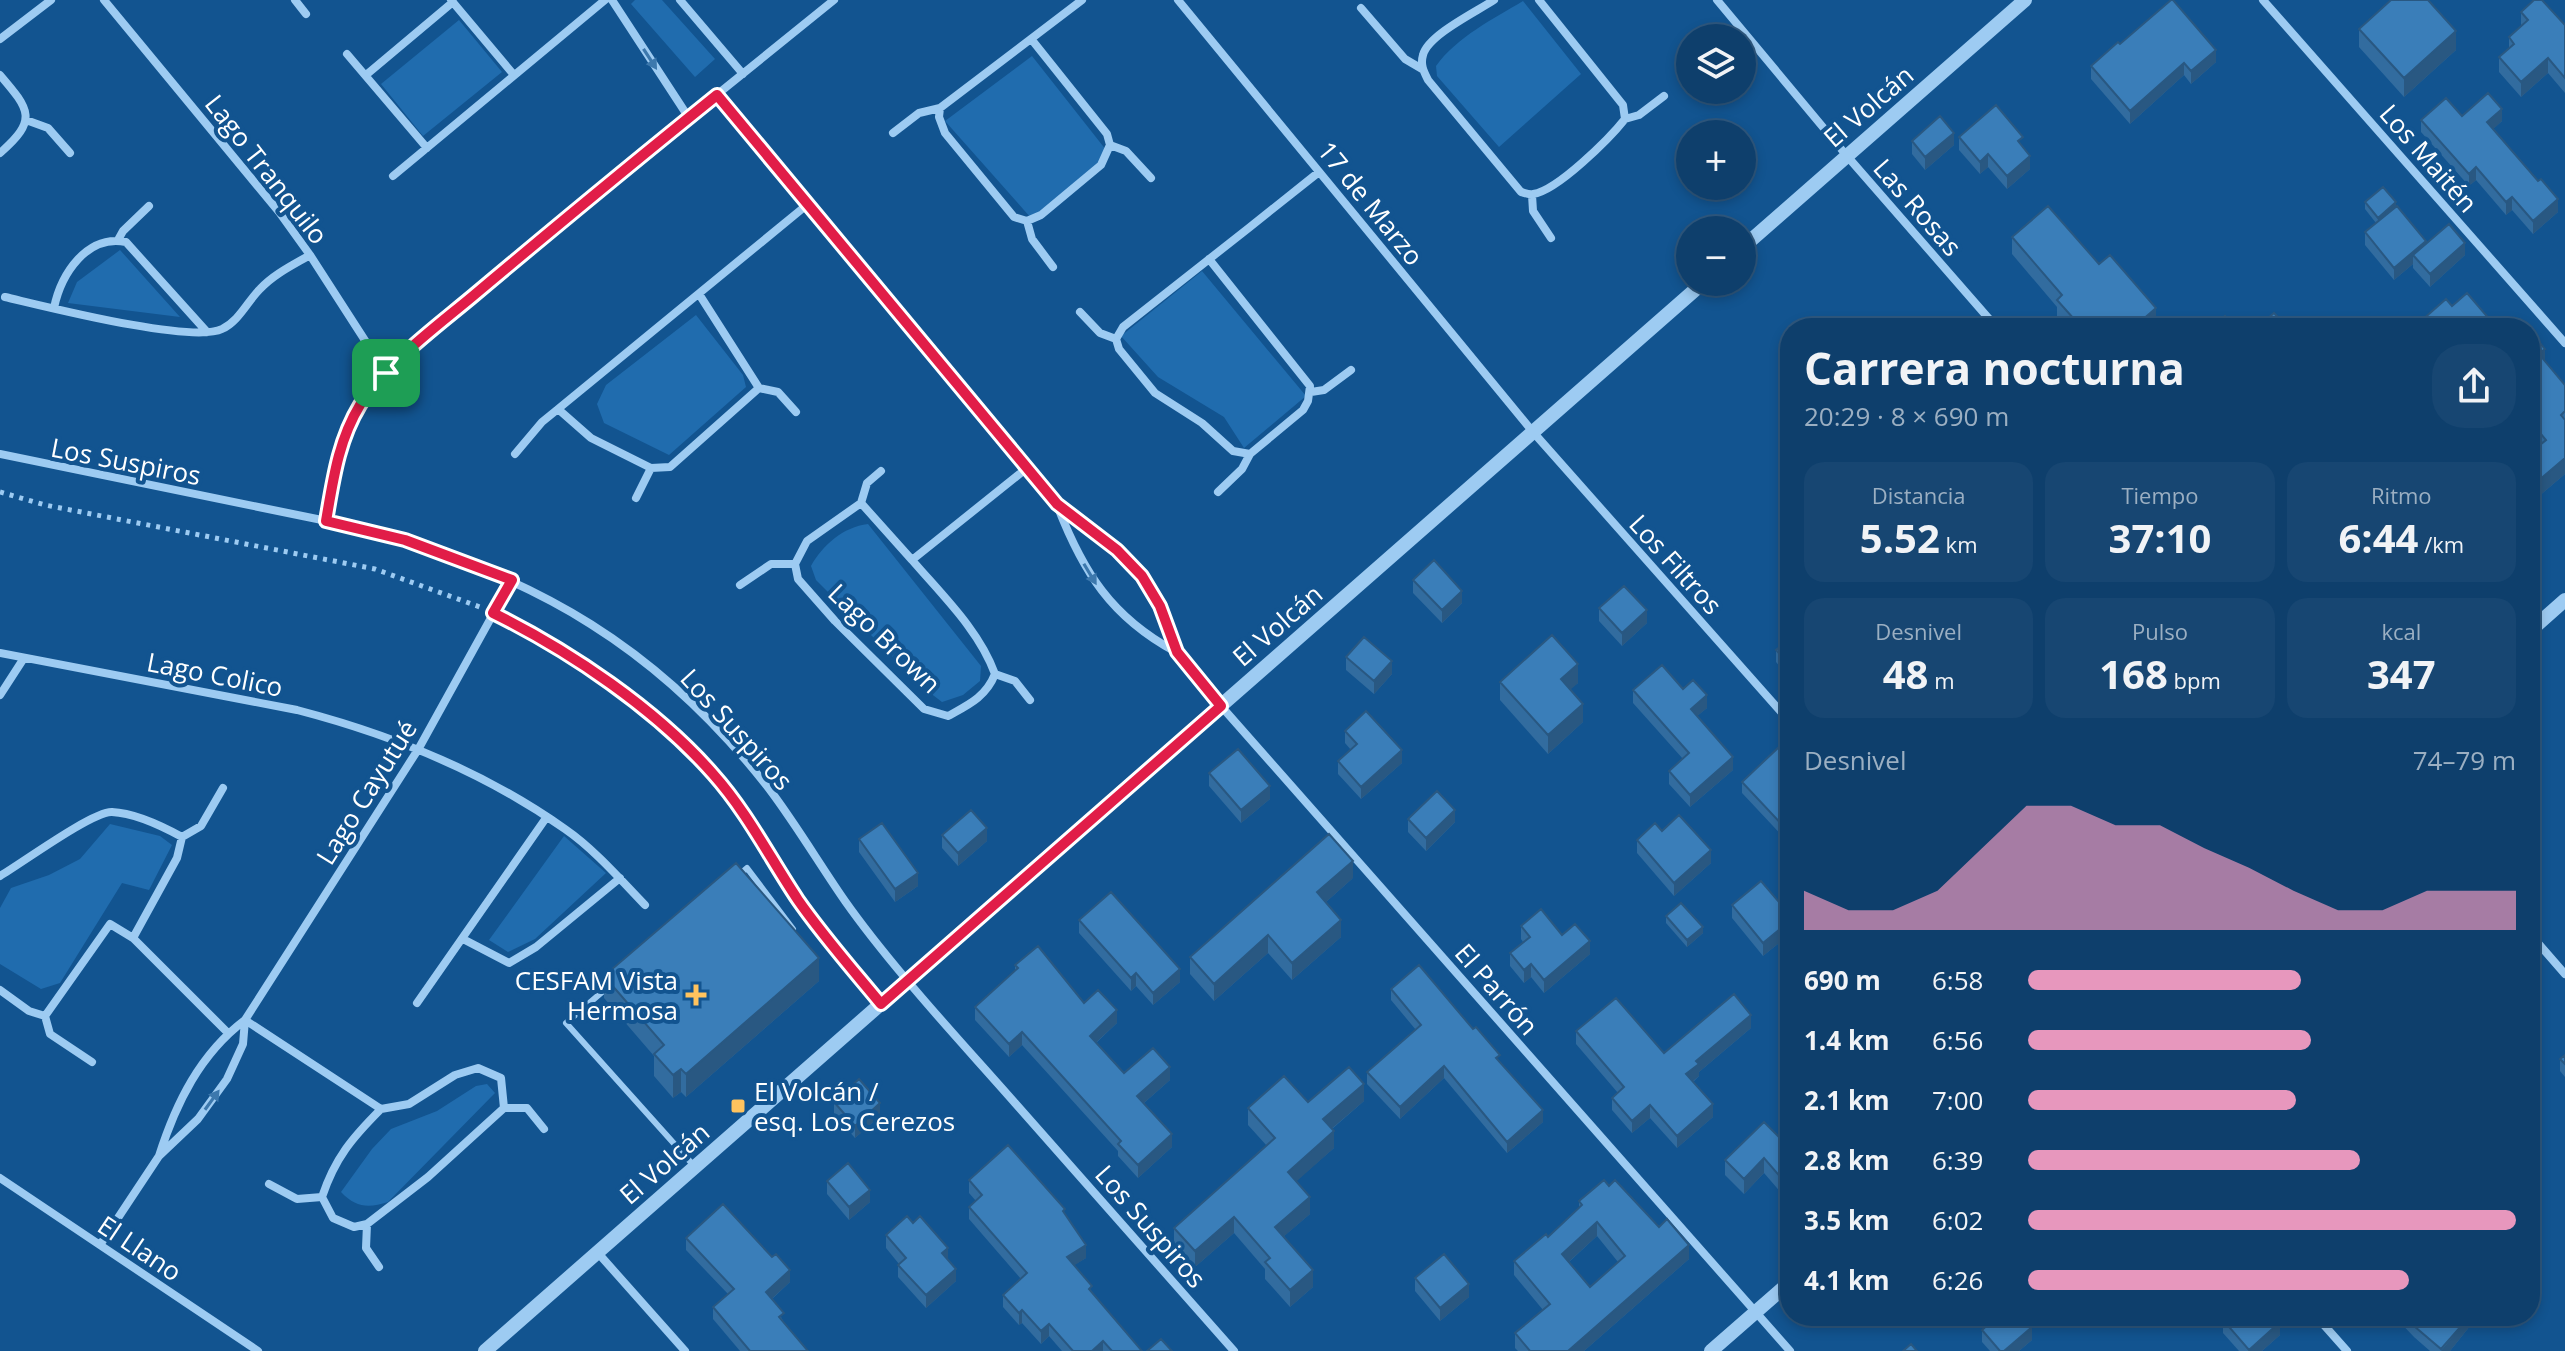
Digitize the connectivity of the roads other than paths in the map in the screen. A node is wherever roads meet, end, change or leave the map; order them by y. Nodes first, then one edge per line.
1 (51, 0) edge
2 (104, 0) edge
3 (295, 0) edge
4 (605, 0) edge
5 (612, 0) edge
6 (680, 0) edge
7 (834, 0) edge
8 (1082, 0) edge
9 (1178, 0) edge
10 (1494, 0) edge
11 (1539, 0) edge
12 (1717, 0) edge
13 (2025, 0) edge
14 (2263, 0) edge
15 (452, 1) edge
16 (1361, 8) dead end
17 (306, 14) dead end
18 (0, 39) edge
19 (1032, 40) junction
20 (347, 54) dead end
21 (1422, 69) junction
22 (743, 74) junction
23 (0, 75) edge
24 (366, 75) junction
25 (514, 75) junction
26 (717, 95) junction
27 (1664, 96) dead end
28 (940, 108) junction
29 (689, 118) junction
30 (1625, 119) junction
31 (26, 120) junction
32 (893, 133) dead end
33 (1110, 145) junction
34 (427, 148) junction
35 (0, 153) edge
36 (70, 153) dead end
37 (1847, 156) junction
38 (1319, 172) junction
39 (393, 176) dead end
40 (1151, 178) dead end
41 (1532, 195) junction
42 (808, 204) junction
43 (149, 206) dead end
44 (1027, 221) junction
45 (1756, 236) edge
46 (1551, 238) dead end
47 (118, 240) junction
48 (310, 255) junction
49 (1209, 259) junction
50 (1053, 267) dead end
51 (699, 294) junction
52 (1688, 296) edge
53 (5, 297) dead end
54 (54, 308) junction
55 (1080, 312) dead end
56 (1988, 318) edge
57 (207, 333) junction
58 (1116, 339) junction
59 (2565, 343) edge
60 (1351, 370) dead end
61 (386, 373) junction
62 (759, 388) junction
63 (1311, 392) junction
64 (558, 409) junction
65 (796, 412) dead end
66 (1533, 432) junction
67 (0, 454) edge
68 (515, 454) dead end
69 (1250, 454) junction
70 (651, 468) junction
71 (1027, 468) junction
72 (881, 471) dead end
73 (1218, 492) dead end
74 (636, 498) dead end
75 (861, 503) junction
76 (1057, 504) junction
77 (326, 521) junction
78 (912, 560) junction
79 (795, 564) junction
80 (512, 580) junction
81 (740, 585) dead end
82 (2565, 600) edge
83 (2540, 622) edge
84 (1177, 652) junction
85 (0, 653) edge
86 (24, 658) junction
87 (995, 674) junction
88 (0, 695) edge
89 (1030, 700) dead end
90 (1221, 706) junction
91 (1780, 711) edge
92 (419, 748) junction
93 (223, 788) dead end
94 (546, 818) junction
95 (182, 837) junction
96 (0, 876) edge
97 (620, 878) junction
98 (735, 878) edge
99 (645, 905) dead end
100 (793, 929) edge
101 (133, 938) junction
102 (463, 939) junction
103 (2540, 945) edge
104 (2565, 974) edge
105 (907, 981) junction
106 (614, 982) edge
107 (0, 990) edge
108 (417, 1003) dead end
109 (45, 1016) junction
110 (245, 1020) junction
111 (228, 1033) junction
112 (92, 1062) dead end
113 (504, 1108) junction
114 (381, 1109) junction
115 (544, 1129) dead end
116 (159, 1156) junction
117 (695, 1168) junction
118 (1, 1183) edge
119 (269, 1184) dead end
120 (322, 1197) junction
121 (367, 1224) junction
122 (100, 1245) junction
123 (598, 1253) junction
124 (379, 1267) dead end
125 (1780, 1291) edge
126 (1756, 1312) junction
127 (2325, 1326) edge
128 (258, 1351) edge
129 (485, 1351) edge
130 (685, 1351) edge
131 (1234, 1351) edge
132 (1711, 1351) edge
133 (1790, 1351) edge
134 (2347, 1351) edge

1 - 18 street
2 - 48 street, Lago Tranquilo
3 - 17 street
4 - 25 street
5 -> 29 street
6 - 22 street
7 - 22 street
8 - 19 street
9 - 38 street, 17 de Marzo
10 - 21 street
11 - 30 street
12 - 37 street, Las Rosas
13 - 37 street, El Volcán
14 - 59 street, Los Maitén
15 - 24 street
15 - 25 street
16 - 21 street
19 - 28 street
19 - 33 street
20 - 24 street
21 - 41 street
22 - 26 street
23 - 31 street
24 - 34 street
25 - 34 street
26 - 29 street
26 - 42 street, El Parrón
27 - 30 street
28 - 32 street
28 - 44 street
29 - 61 street
30 - 41 street
31 - 35 street
31 - 36 street
33 - 40 street
33 - 44 street
34 - 39 street
37 - 45 street, El Volcán
37 - 56 street, Las Rosas
38 - 49 street
38 - 66 street, 17 de Marzo
41 - 46 street
42 - 51 street
42 - 71 street, El Parrón
43 - 47 street
44 - 50 street
47 - 54 street
47 - 57 street
48 - 57 street
48 - 61 street, Lago Tranquilo
49 - 58 street
49 - 63 street
51 - 62 street
51 - 64 street
52 - 66 street, El Volcán
53 - 54 street
54 - 57 street
55 - 58 street
58 - 69 street
60 - 63 street
61 - 77 street
62 - 65 street
62 - 70 street
63 - 69 street
64 - 68 street
64 - 70 street
66 - 90 street, El Volcán
66 - 91 street, Los Filtros
67 - 77 street, Los Suspiros
69 - 73 street
70 - 74 street
71 - 76 street, El Parrón
71 - 78 street
72 - 75 street
75 - 78 street
75 - 79 street
76 - 84 street, El Parrón
76 -> 84 street, El Parrón
77 - 80 street, Los Suspiros
78 - 87 street
79 - 81 street
79 - 87 street, Lago Brown
80 - 92 street, Lago Cayutué
80 - 105 street, Los Suspiros
82 - 83 street
84 - 90 street, El Parrón
85 - 86 street, Lago Colico
86 - 88 street
86 - 92 street, Lago Colico
87 - 89 street
90 - 105 street, El Volcán
90 - 126 street, El Parrón
92 - 94 street, Lago Colico
92 - 110 street, Lago Cayutué
93 - 95 street
94 - 97 street, Lago Colico
94 - 102 street
95 - 96 street
95 - 101 street
97 - 99 street, Lago Colico
97 - 102 street
98 - 100 lane
101 - 109 street
101 - 111 street
102 - 108 street
103 - 104 street
105 - 117 street, El Volcán
105 - 131 street, Los Suspiros
106 - 117 lane
107 - 109 street
109 - 112 street
110 - 111 street, Lago Cayutué
110 - 114 street
116 -> 110 street, Lago Cayutué
111 - 116 street, Lago Cayutué
113 - 114 street
113 - 115 street
113 - 121 street
114 - 120 street
116 - 122 street, Lago Cayutué
117 - 123 street, El Volcán
118 - 122 street, El Llano
119 - 120 street
120 - 121 street
121 - 124 street
122 - 128 street, El Llano
123 - 129 street, El Volcán
123 - 130 street
125 - 126 street
126 - 132 street
126 - 133 street, El Parrón
127 - 134 street

